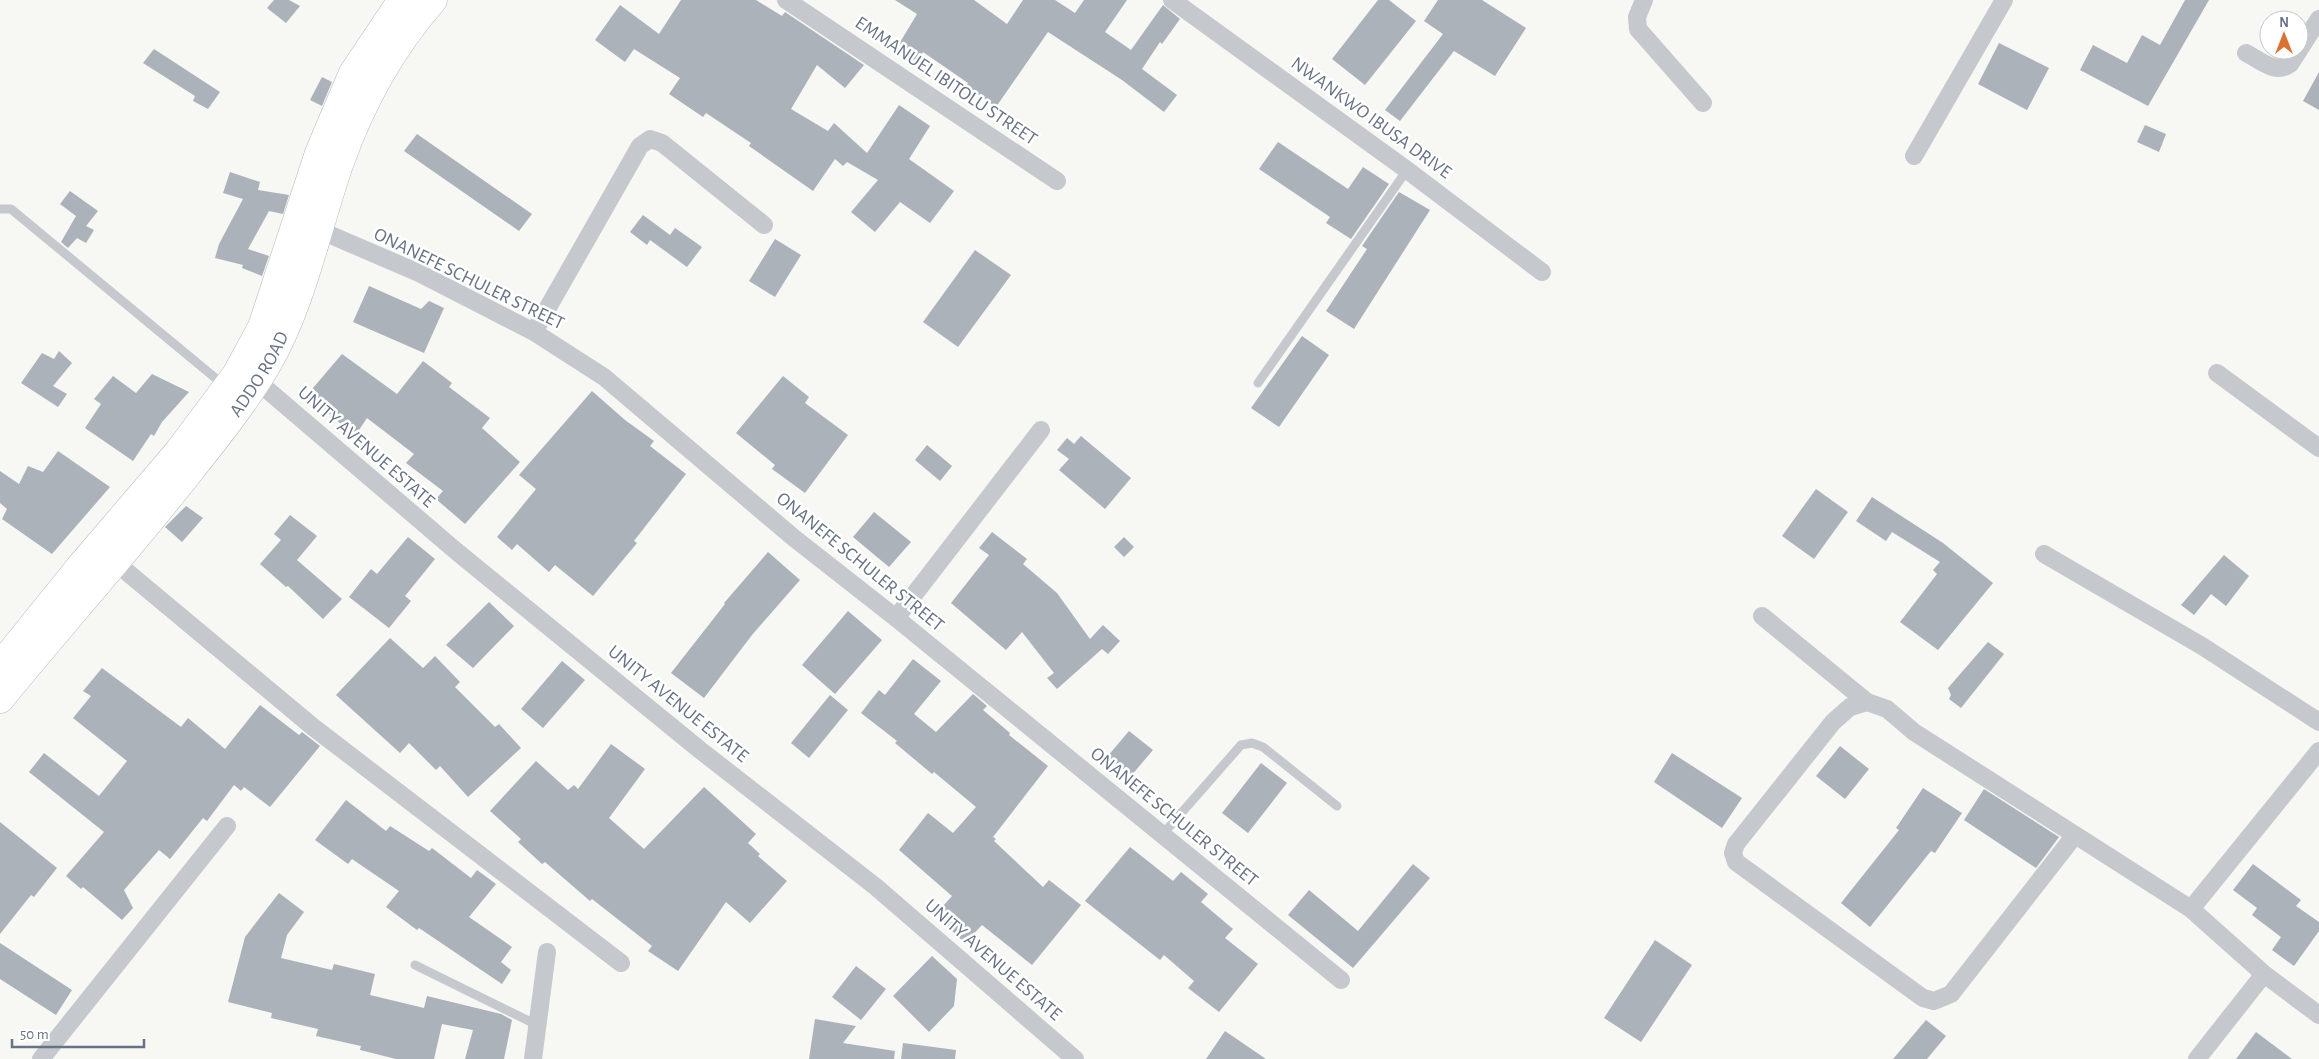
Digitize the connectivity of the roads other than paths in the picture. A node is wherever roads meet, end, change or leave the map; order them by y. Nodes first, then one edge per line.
1 (402, 0) edge
2 (433, 0) edge
3 (786, 0) edge
4 (1172, 0) edge
5 (1644, 0) edge
6 (2004, 0) edge
7 (2319, 19) edge
8 (2246, 53) dead end
9 (1703, 103) dead end
10 (1914, 156) dead end
11 (1407, 170) junction
12 (1056, 181) dead end
13 (0, 210) edge
14 (764, 225) dead end
15 (319, 230) junction
16 (1542, 272) dead end
17 (534, 332) junction
18 (2217, 372) dead end
19 (256, 380) junction
20 (1258, 383) dead end
21 (227, 387) junction
22 (1041, 430) dead end
23 (2319, 448) edge
24 (2044, 554) dead end
25 (115, 562) junction
26 (1762, 616) dead end
27 (896, 618) junction
28 (1, 662) edge
29 (0, 699) edge
30 (1867, 702) junction
31 (2319, 722) edge
32 (2319, 751) edge
33 (1336, 806) dead end
34 (227, 826) dead end
35 (1162, 835) junction
36 (2075, 835) junction
37 (2191, 909) junction
38 (548, 952) dead end
39 (621, 963) dead end
40 (415, 965) dead end
41 (2264, 974) junction
42 (1341, 980) dead end
43 (2319, 1014) edge
44 (538, 1025) junction
45 (41, 1059) edge
46 (533, 1059) edge
47 (1075, 1059) edge
48 (2198, 1059) edge

1 - 21 main road, ADDO ROAD
2 - 15 main road, ADDO ROAD
3 - 12 street, EMMANUEL IBITOLU STREET
4 - 11 street, NWANKWO IBUSA DRIVE
5 - 9 street
6 - 10 street
7 - 8 street
11 - 16 street, NWANKWO IBUSA DRIVE
11 - 20 lane
13 - 21 lane
14 - 17 street
15 - 17 street, ONANEFE SCHULER STREET
15 - 19 main road, ADDO ROAD
17 - 27 street, ONANEFE SCHULER STREET
18 - 23 street
19 - 25 main road, ADDO ROAD
19 - 47 street, UNITY AVENUE ESTATE
21 - 28 main road, ADDO ROAD
22 - 27 street
24 - 31 street
25 - 29 main road, ADDO ROAD
25 - 39 street
26 - 30 street
27 - 35 street, ONANEFE SCHULER STREET
30 - 36 street
30 - 36 street
32 - 37 street
33 - 35 lane
34 - 45 street
35 - 42 street, ONANEFE SCHULER STREET
36 - 37 street
37 - 41 street
38 - 44 street
40 - 44 lane
41 - 43 street
41 - 48 street
44 - 46 street

